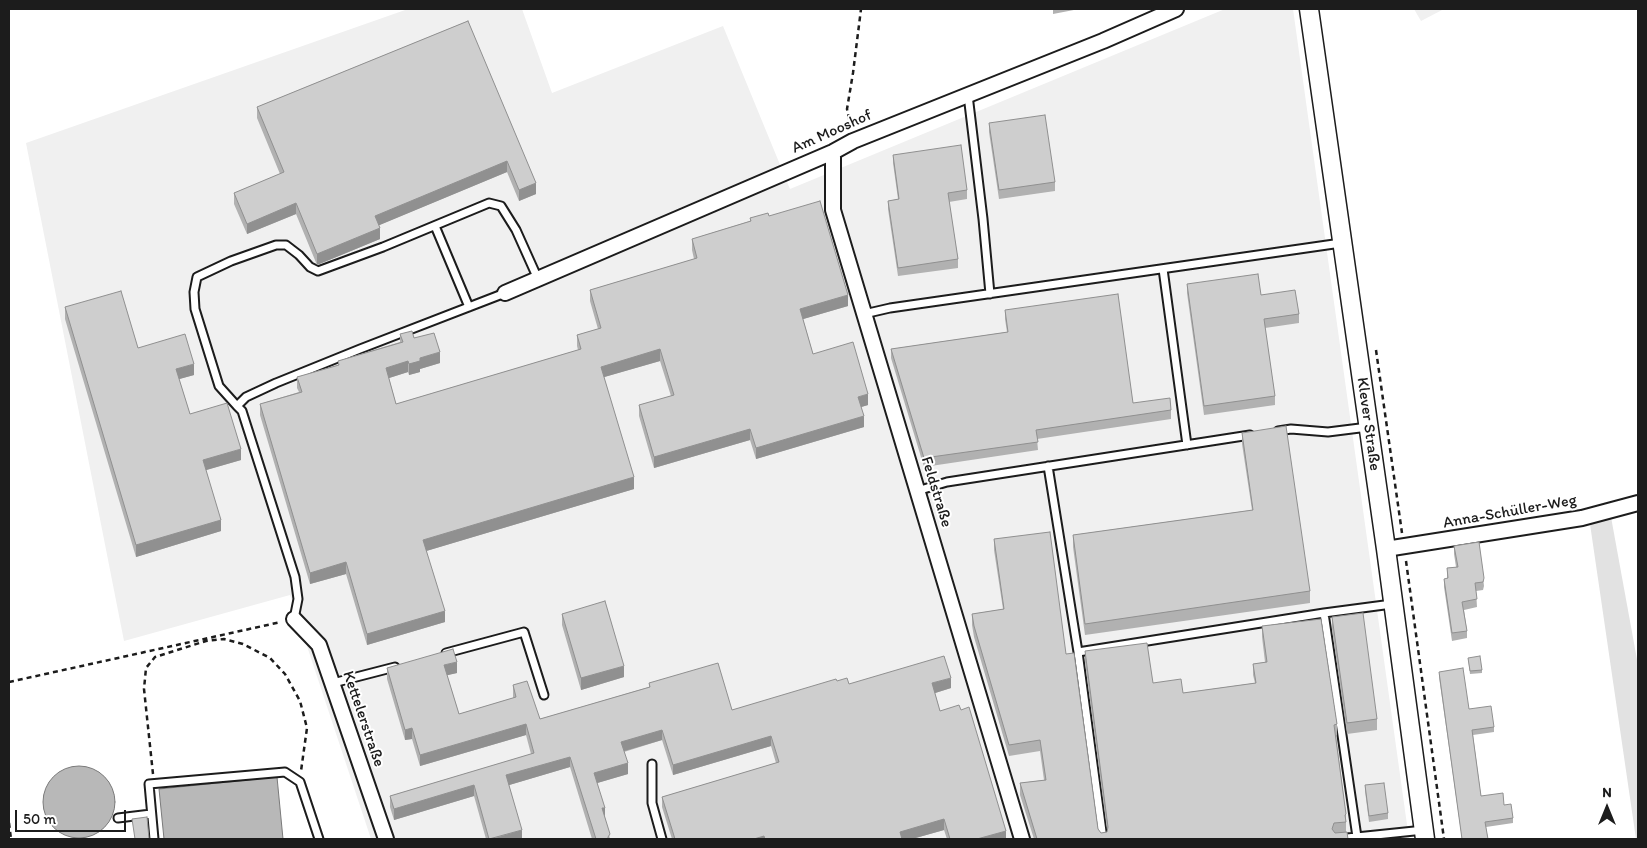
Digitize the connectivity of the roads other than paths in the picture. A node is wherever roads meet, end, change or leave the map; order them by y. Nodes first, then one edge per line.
1 (1176, 9) edge
2 (1309, 9) edge
3 (968, 95) junction
4 (833, 152) junction
5 (435, 226) junction
6 (1342, 242) junction
7 (1163, 269) junction
8 (538, 279) junction
9 (505, 293) joint
10 (990, 294) junction
11 (469, 308) junction
12 (864, 314) junction
13 (237, 406) junction
14 (1368, 427) junction
15 (1272, 432) edge
16 (1253, 435) edge
17 (1187, 445) junction
18 (1048, 466) junction
19 (917, 491) junction
20 (1638, 503) edge
21 (1386, 549) junction
22 (1392, 604) junction
23 (1324, 614) junction
24 (294, 619) joint
25 (1078, 652) junction
26 (438, 655) edge
27 (399, 666) edge
28 (332, 684) junction
29 (544, 695) dead end
30 (652, 764) dead end
31 (151, 814) junction
32 (118, 818) dead end
33 (1425, 835) edge
34 (1357, 837) junction
35 (154, 839) edge
36 (319, 839) edge
37 (386, 839) edge
38 (662, 839) edge
39 (1022, 839) edge
40 (1103, 839) edge
41 (1338, 839) edge

1 - 3 street, Am Mooshof
2 - 6 street, Klever Straße
3 - 4 street, Am Mooshof
3 - 10 lane
4 - 8 street, Am Mooshof
4 - 12 street, Feldstraße
5 - 8 lane
5 - 11 lane
5 - 13 lane
6 - 7 lane
6 - 14 street, Klever Straße
7 - 10 lane
7 - 17 lane
8 - 9 street, Am Mooshof
9 - 11 lane
10 - 12 lane
11 - 13 lane
12 - 19 street, Feldstraße
13 - 24 lane
14 - 15 lane
14 - 21 street, Klever Straße
16 - 17 lane
17 - 18 lane
18 - 19 lane
18 - 25 lane
19 - 39 street, Feldstraße
20 - 21 street, Anna-Schüller-Weg
21 - 22 street, Klever Straße
22 - 23 lane
22 - 33 street, Klever Straße
23 - 25 lane
23 - 34 lane
24 - 28 street, Kettelerstraße
25 - 40 lane
26 - 29 lane
27 - 28 lane
28 - 37 street, Kettelerstraße
30 - 38 lane
31 - 32 lane
31 - 35 lane
31 - 36 lane
33 - 34 lane
34 - 41 lane

